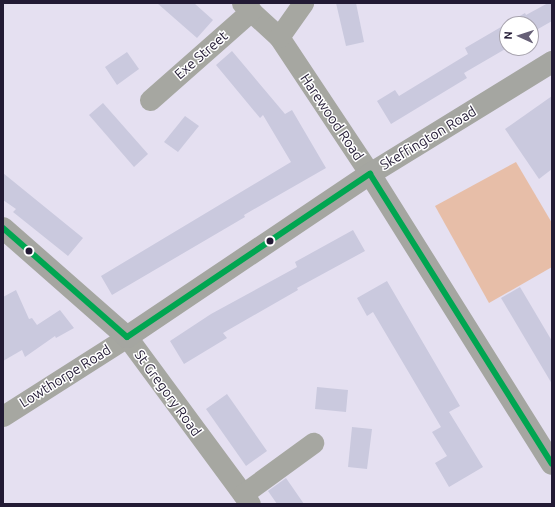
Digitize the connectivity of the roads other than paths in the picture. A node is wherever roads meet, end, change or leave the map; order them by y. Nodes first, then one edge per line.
1 (304, 3) edge
2 (247, 7) edge
3 (279, 37) junction
4 (552, 62) edge
5 (150, 100) dead end
6 (370, 174) junction
7 (3, 228) edge
8 (127, 337) junction
9 (3, 416) edge
10 (313, 443) dead end
11 (552, 464) edge
12 (246, 499) edge

1 - 3 street
2 - 3 street, Harewood Road
2 - 5 street, Exe Street
3 - 6 street, Harewood Road
4 - 6 street, Skeffington Road
6 - 8 street, Skeffington Road
6 - 11 street, Harewood Road
7 - 8 street, St Gregory Road
8 - 9 street, Lowthorpe Road
8 - 12 street, St Gregory Road
10 - 12 street

